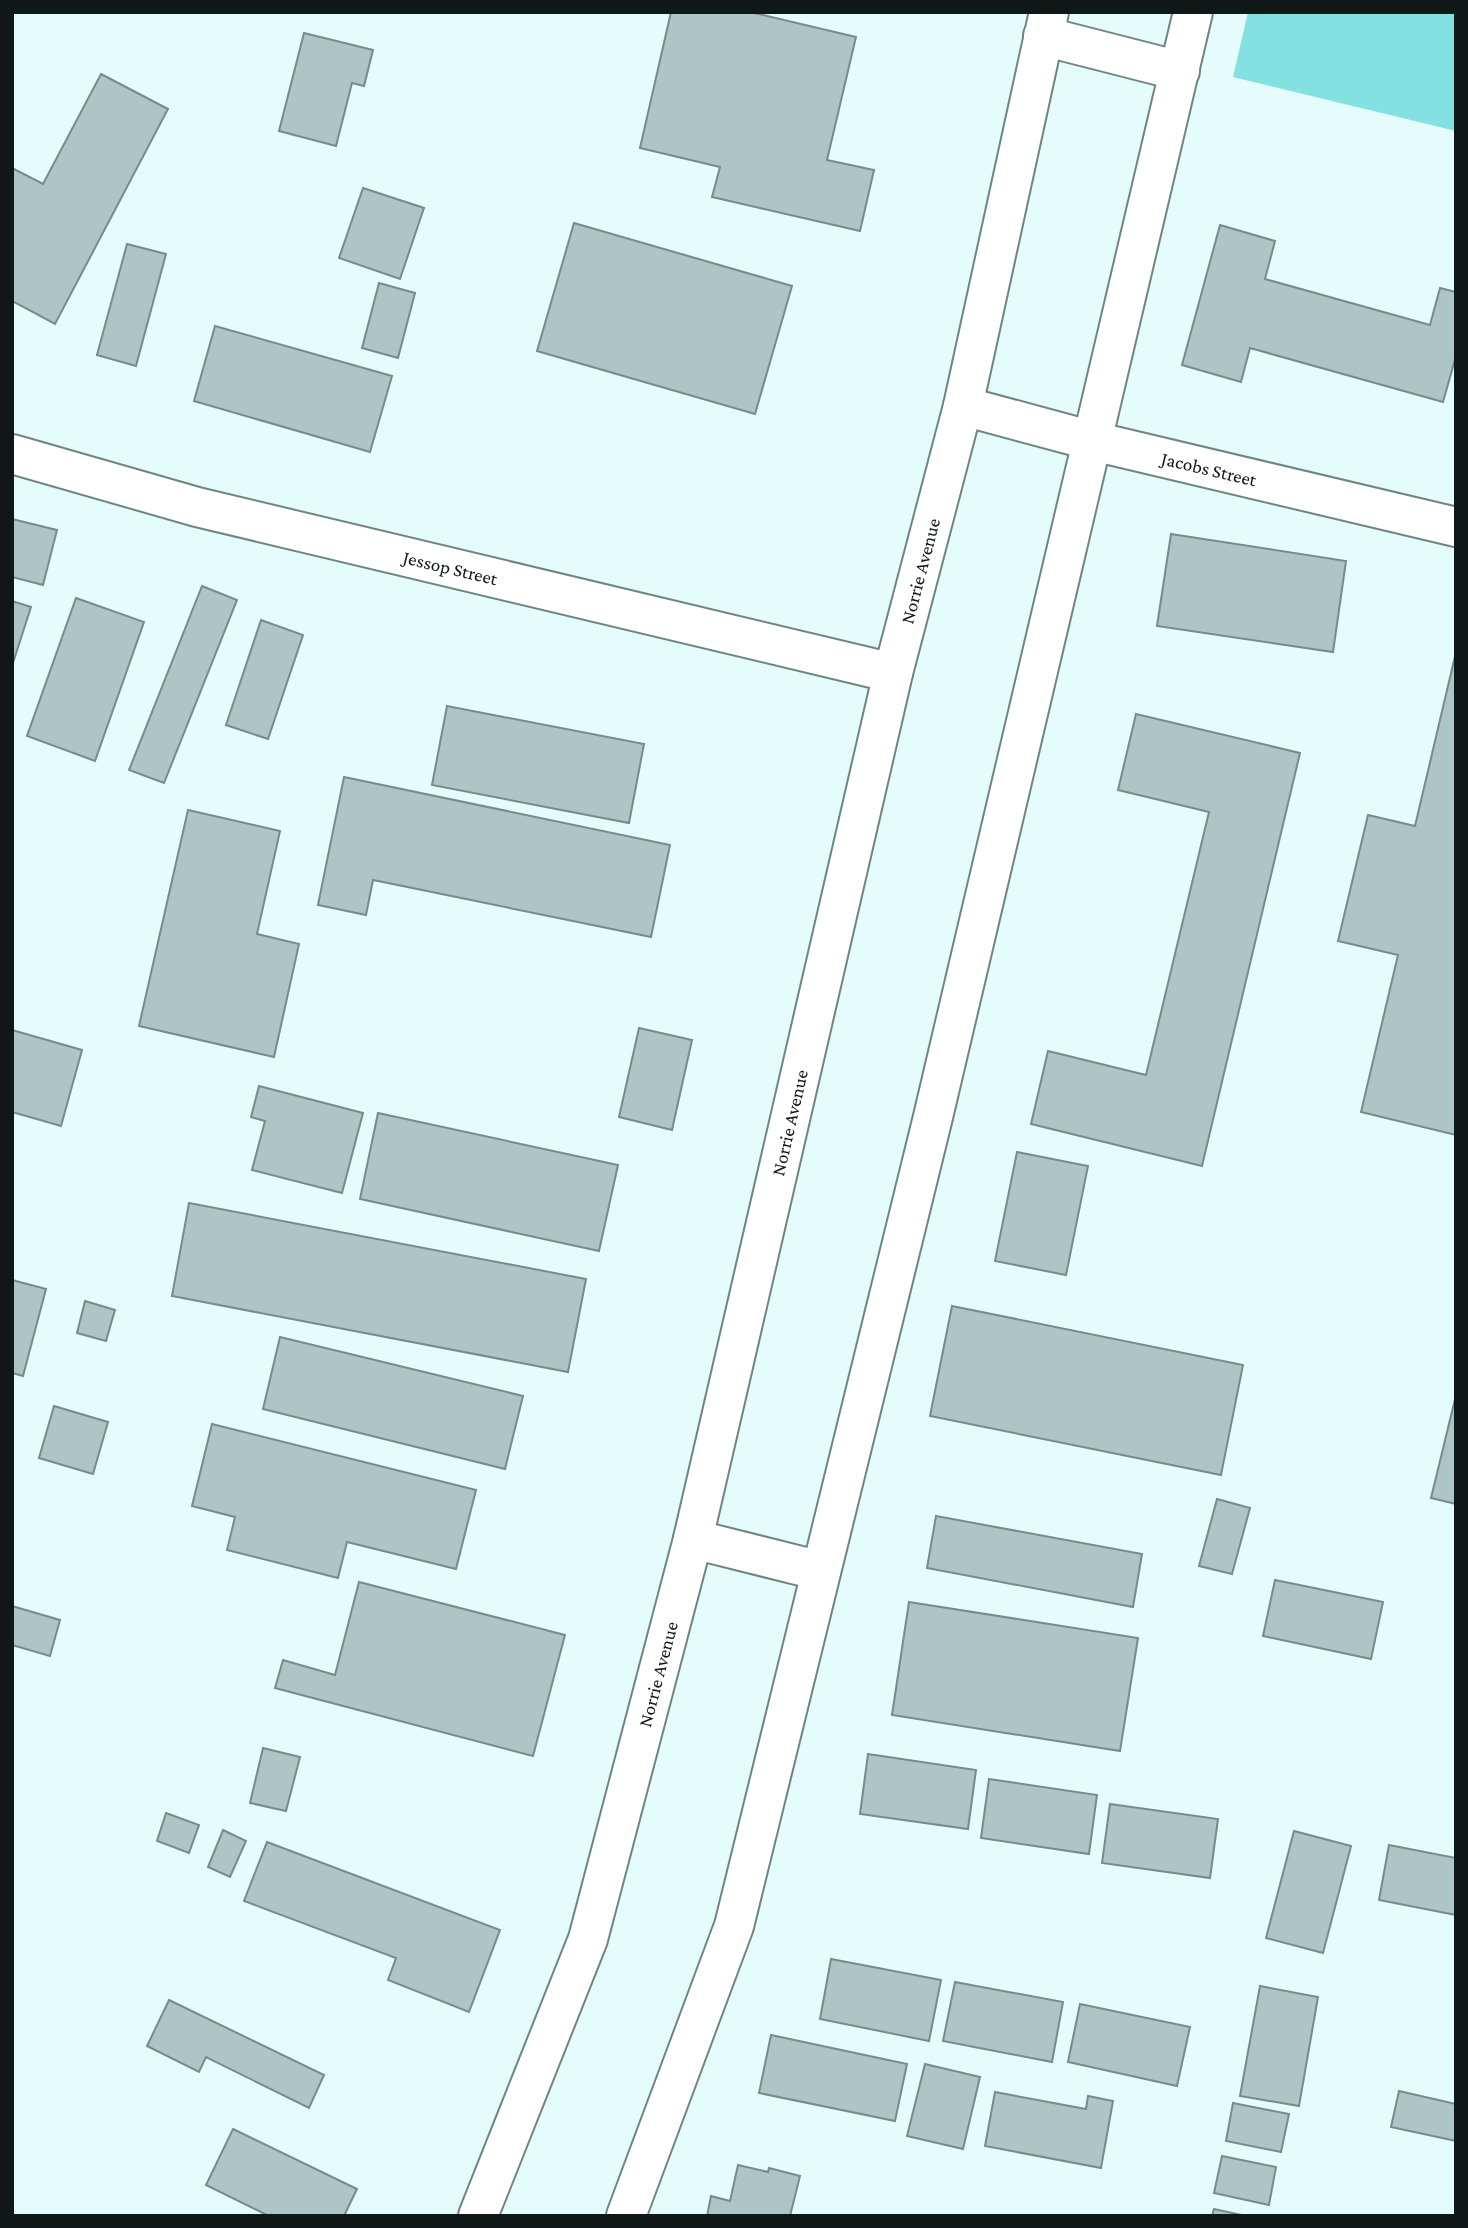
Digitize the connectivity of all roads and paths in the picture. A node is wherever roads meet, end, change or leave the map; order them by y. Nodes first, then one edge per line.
1 (1194, 12) edge
2 (1046, 24) edge
3 (1180, 71) junction
4 (964, 406) junction
5 (1093, 441) junction
6 (12, 454) edge
7 (1456, 527) edge
8 (893, 673) junction
9 (693, 1539) junction
10 (821, 1572) junction
11 (478, 2216) edge
12 (626, 2216) edge

1 - 3 main road
2 - 3 main road
2 - 4 main road, Norrie Avenue
3 - 5 main road
4 - 5 main road, Jacobs Street
4 - 8 main road, Norrie Avenue
5 - 7 main road, Jacobs Street
5 - 10 main road
6 - 8 main road, Jessop Street
8 - 9 main road, Norrie Avenue
9 - 10 main road
9 - 11 main road, Norrie Avenue
10 - 12 main road

